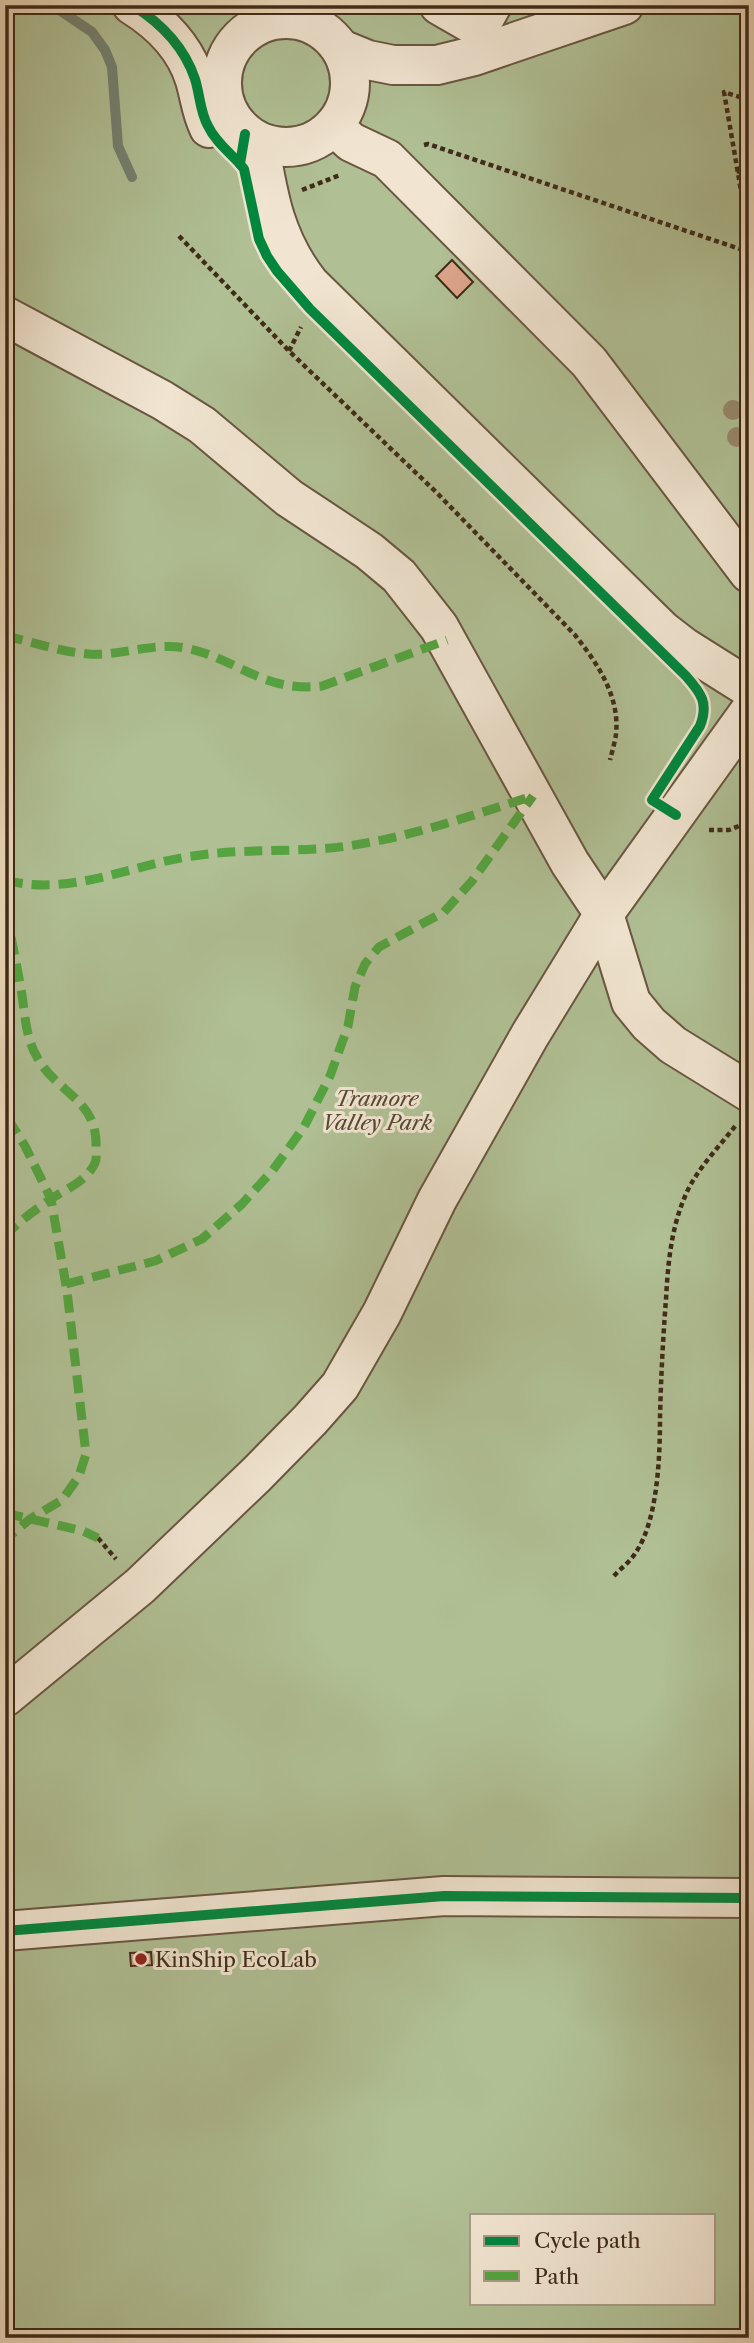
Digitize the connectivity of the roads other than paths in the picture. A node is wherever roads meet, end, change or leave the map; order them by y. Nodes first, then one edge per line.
1 (132, 5) edge
2 (170, 5) edge
3 (439, 5) edge
4 (624, 5) edge
5 (288, 13) edge
6 (482, 30) edge
7 (341, 49) junction
8 (221, 81) junction
9 (360, 148) junction
10 (250, 153) junction
11 (5, 316) edge
12 (749, 573) edge
13 (749, 688) edge
14 (749, 712) edge
15 (604, 914) junction
16 (744, 1107) edge
17 (5, 1697) edge
18 (749, 1898) edge
19 (5, 1931) edge

1 - 10 lane
2 - 8 lane
3 - 6 lane
4 - 6 lane
5 - 7 lane
5 - 8 lane
6 - 7 lane
7 - 9 lane
8 - 10 lane
9 - 10 lane
9 - 12 lane
10 - 13 lane
11 - 15 lane
14 - 15 lane
15 - 16 lane
15 - 17 lane
18 - 19 lane

